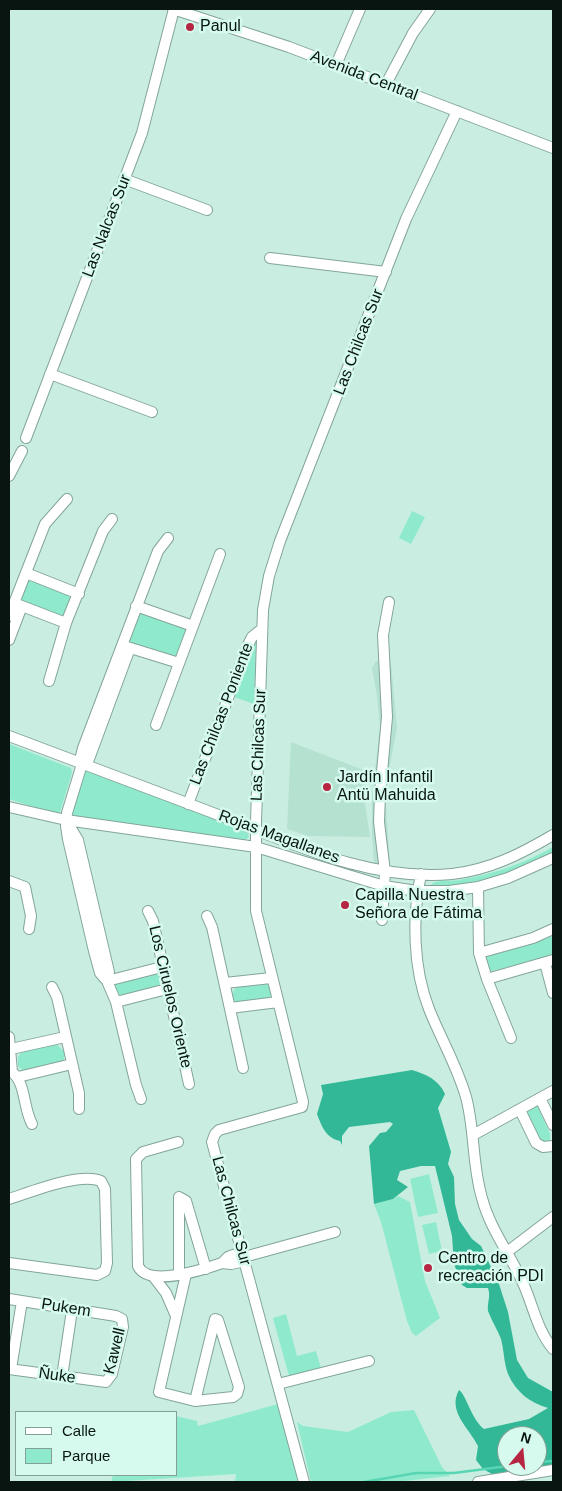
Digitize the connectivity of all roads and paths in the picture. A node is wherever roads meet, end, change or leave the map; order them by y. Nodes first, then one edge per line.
1 (174, 9) edge
2 (360, 9) edge
3 (430, 9) edge
4 (336, 65) junction
5 (386, 84) junction
6 (457, 111) junction
7 (553, 148) edge
8 (124, 178) junction
9 (207, 210) dead end
10 (270, 258) dead end
11 (386, 272) junction
12 (50, 374) junction
13 (152, 412) dead end
14 (26, 438) dead end
15 (22, 451) dead end
16 (9, 476) edge
17 (67, 499) dead end
18 (112, 519) dead end
19 (168, 538) dead end
20 (220, 554) dead end
21 (26, 573) junction
22 (79, 594) junction
23 (389, 602) dead end
24 (18, 604) junction
25 (136, 606) junction
26 (9, 616) edge
27 (66, 624) junction
28 (193, 626) junction
29 (262, 629) junction
30 (9, 640) edge
31 (125, 646) junction
32 (179, 663) junction
33 (49, 682) dead end
34 (156, 725) dead end
35 (9, 736) edge
36 (82, 764) junction
37 (188, 804) junction
38 (9, 807) edge
39 (66, 820) junction
40 (256, 829) junction
41 (553, 834) edge
42 (256, 847) junction
43 (553, 858) edge
44 (385, 872) junction
45 (421, 874) junction
46 (9, 880) edge
47 (20, 884) junction
48 (384, 886) junction
49 (9, 887) edge
50 (478, 887) junction
51 (417, 890) junction
52 (148, 911) dead end
53 (207, 916) dead end
54 (382, 920) dead end
55 (29, 929) dead end
56 (553, 930) edge
57 (479, 952) junction
58 (549, 962) edge
59 (162, 966) junction
60 (271, 978) junction
61 (486, 979) junction
62 (107, 981) junction
63 (224, 983) junction
64 (52, 987) dead end
65 (167, 989) junction
66 (553, 993) edge
67 (116, 1002) junction
68 (278, 1002) junction
69 (230, 1008) junction
70 (9, 1037) edge
71 (65, 1037) junction
72 (512, 1038) dead end
73 (12, 1049) junction
74 (72, 1064) junction
75 (243, 1068) dead end
76 (11, 1069) edge
77 (189, 1084) dead end
78 (553, 1091) edge
79 (540, 1098) junction
80 (142, 1099) dead end
81 (78, 1109) dead end
82 (520, 1110) junction
83 (32, 1124) dead end
84 (553, 1126) edge
85 (473, 1135) junction
86 (178, 1142) dead end
87 (553, 1146) edge
88 (9, 1199) edge
89 (553, 1217) edge
90 (335, 1232) dead end
91 (507, 1252) junction
92 (244, 1257) junction
93 (9, 1263) edge
94 (206, 1268) junction
95 (183, 1274) junction
96 (153, 1276) junction
97 (9, 1299) edge
98 (22, 1301) junction
99 (72, 1310) junction
100 (176, 1318) junction
101 (122, 1319) joint
102 (553, 1348) edge
103 (369, 1361) dead end
104 (10, 1369) edge
105 (62, 1377) junction
106 (106, 1382) joint
107 (278, 1384) junction
108 (195, 1401) junction
109 (553, 1470) edge
110 (304, 1482) edge
111 (478, 1482) edge

1 - 4 street, Avenida Central
1 - 8 street, Las Nalcas Sur
2 - 4 street
3 - 5 street
4 - 5 street, Avenida Central
5 - 6 street, Avenida Central
6 - 7 street, Avenida Central
6 - 11 street, Las Chilcas Sur
8 - 9 street
8 - 12 street, Las Nalcas Sur
10 - 11 street
11 - 29 street, Las Chilcas Sur
12 - 13 street
12 - 14 street, Las Nalcas Sur
15 - 16 street
17 - 21 street
18 - 22 street
19 - 25 street
20 - 28 street
21 - 22 street
21 - 24 street
22 - 27 street
23 - 44 street
24 - 26 street
24 - 27 street
24 - 30 street
25 - 28 street
25 - 31 street
27 - 33 street
28 - 32 street
29 - 37 street, Las Chilcas Poniente
29 - 40 street, Las Chilcas Sur
31 - 32 street
31 - 36 street
32 - 34 street
35 - 36 street, Rojas Magallanes
36 - 37 street, Rojas Magallanes
36 - 39 street
37 - 40 street, Rojas Magallanes
38 - 39 street, Rojas Magallanes
39 - 42 street, Rojas Magallanes
39 - 62 street
40 - 42 street, Las Chilcas Sur
40 - 44 street, Rojas Magallanes
41 - 45 street, Rojas Magallanes
42 - 48 street, Rojas Magallanes
42 - 60 street, Las Chilcas Sur
43 - 50 street, Rojas Magallanes
44 - 45 street, Rojas Magallanes
44 - 48 street
45 - 51 street
46 - 47 street
47 - 49 street
47 - 55 street
48 - 51 street, Rojas Magallanes
48 - 54 street
50 - 51 street, Rojas Magallanes
50 - 57 street
51 - 85 street
52 - 59 street, Los Ciruelos Oriente
53 - 63 street
56 - 57 street
57 - 61 street
58 - 61 street
58 - 66 street
59 - 62 street
59 - 65 street, Los Ciruelos Oriente
60 - 63 street
60 - 68 street, Las Chilcas Sur
61 - 72 street
62 - 67 street
63 - 69 street
64 - 71 street
65 - 67 street
65 - 77 street, Los Ciruelos Oriente
67 - 80 street
68 - 69 street
68 - 92 street, Las Chilcas Sur
69 - 75 street
70 - 73 street
71 - 73 street
71 - 74 street
73 - 76 street
74 - 76 street
74 - 81 street
76 - 83 street
78 - 79 street
79 - 82 street
79 - 84 street
82 - 85 street
82 - 87 street
85 - 91 street
86 - 96 street
88 - 93 street
89 - 91 street
90 - 92 street
91 - 102 street
92 - 94 street
92 - 107 street, Las Chilcas Sur
94 - 95 street
94 - 95 street
95 - 96 street
95 - 100 street
96 - 100 street
97 - 98 street, Pukem
98 - 99 street, Pukem
98 - 104 street
99 - 101 street, Pukem
99 - 105 street
100 - 108 street
101 - 106 street, Kawell
103 - 107 street
104 - 105 street, Ñuke
105 - 106 street, Ñuke
107 - 110 street, Las Chilcas Sur
108 - 108 street
109 - 111 street

